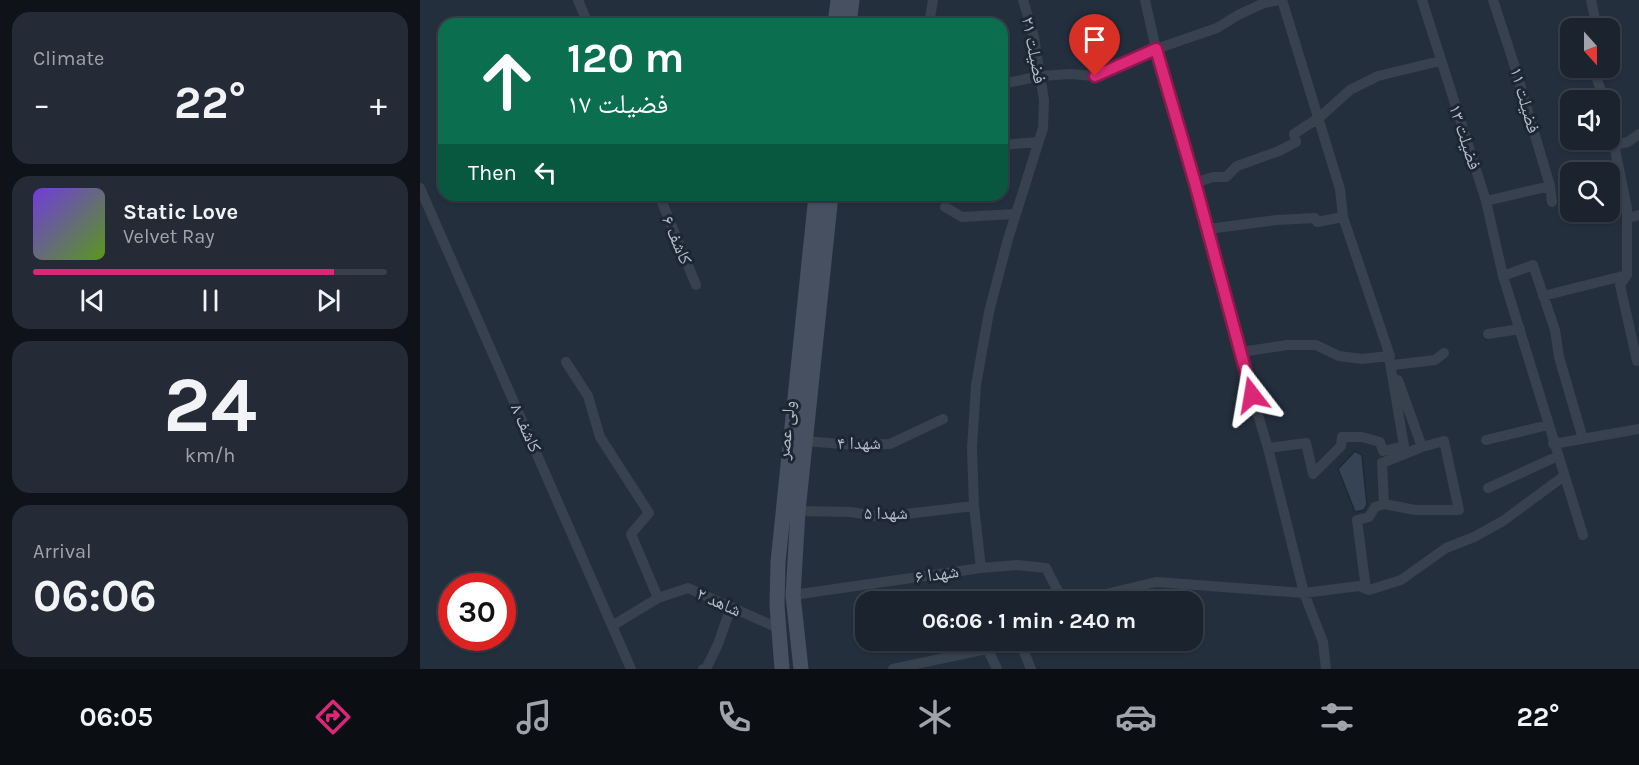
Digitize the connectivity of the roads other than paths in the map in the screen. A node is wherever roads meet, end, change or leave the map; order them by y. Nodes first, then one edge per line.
1 (578, 0) edge
2 (838, 0) edge
3 (852, 0) edge
4 (933, 0) edge
5 (1023, 0) edge
6 (1145, 0) edge
7 (1281, 0) edge
8 (1422, 0) edge
9 (1493, 0) edge
10 (1591, 0) edge
11 (586, 18) edge
12 (836, 18) edge
13 (850, 18) edge
14 (930, 18) edge
15 (1595, 18) edge
16 (1156, 49) junction
17 (1440, 61) junction
18 (1040, 76) junction
19 (1008, 83) edge
20 (1320, 117) junction
21 (1639, 134) edge
22 (1038, 142) junction
23 (1008, 144) edge
24 (1620, 144) edge
25 (1615, 150) edge
26 (1195, 183) junction
27 (1550, 186) junction
28 (420, 188) edge
29 (661, 201) edge
30 (815, 201) edge
31 (830, 201) edge
32 (1485, 201) junction
33 (1552, 202) dead end
34 (945, 207) dead end
35 (1016, 213) junction
36 (1639, 215) edge
37 (1343, 217) junction
38 (1627, 218) junction
39 (1208, 229) junction
40 (1627, 274) junction
41 (1503, 276) junction
42 (696, 285) dead end
43 (1543, 296) junction
44 (1520, 329) junction
45 (1488, 334) dead end
46 (1241, 352) junction
47 (1444, 353) dead end
48 (1390, 357) junction
49 (1639, 360) edge
50 (566, 362) dead end
51 (943, 418) dead end
52 (1548, 424) junction
53 (1639, 429) edge
54 (1583, 439) junction
55 (1486, 440) dead end
56 (804, 441) junction
57 (1553, 444) junction
58 (1422, 447) junction
59 (1268, 448) junction
60 (1558, 456) junction
61 (1564, 476) junction
62 (1488, 488) dead end
63 (1384, 504) junction
64 (974, 506) junction
65 (798, 511) junction
66 (1583, 535) dead end
67 (981, 568) junction
68 (1366, 589) junction
69 (1304, 593) junction
70 (793, 595) junction
71 (658, 598) junction
72 (731, 607) junction
73 (612, 626) junction
74 (778, 628) junction
75 (983, 651) edge
76 (988, 651) edge
77 (1024, 651) edge
78 (631, 669) edge
79 (703, 669) edge
80 (782, 669) edge
81 (801, 669) edge
82 (893, 669) edge
83 (996, 669) edge
84 (1031, 669) edge
85 (1326, 669) edge

1 - 11 street
2 - 12 main road
3 - 13 main road
4 - 14 street
5 - 18 street, فضیلت ۲۱
6 - 16 street
7 - 16 street
7 - 20 street
8 - 17 street, فضیلت ۱۳
9 - 27 street, فضیلت ۱۱
10 - 15 street
16 - 18 street
16 - 26 street
17 - 20 street
17 - 32 street, فضیلت ۱۳
18 - 19 street
18 - 22 street, فضیلت ۲۱
20 - 26 street
20 - 37 street
21 - 24 street
22 - 23 street
22 - 35 street, فضیلت ۲۱
25 - 38 street
26 - 39 street
27 - 32 street
27 - 33 street, فضیلت ۱۱
28 - 73 street, کاشف ۸
29 - 42 street, کاشف ۶
30 - 74 main road, ولی عصر
31 - 56 main road, ولی عصر
32 - 41 street, فضیلت ۱۳
34 - 35 street
35 - 64 street, فضیلت ۲۱
36 - 38 street
37 - 39 street
37 - 48 street
38 - 40 street
39 - 46 street
40 - 43 street
40 - 49 street
41 - 43 street
41 - 44 street, فضیلت ۱۳
43 - 54 street
44 - 45 street
44 - 52 street, فضیلت ۱۳
46 - 48 street
46 - 59 street
47 - 48 street
48 - 58 street
48 - 59 street
50 - 71 street
51 - 56 street, شهدا ۴
52 - 55 street
52 - 57 street, فضیلت ۱۳
53 - 54 street
54 - 57 street
56 - 65 main road, ولی عصر
57 - 60 street, فضیلت ۱۳
58 - 63 street
58 - 63 street
59 - 69 street
60 - 61 street, فضیلت ۱۳
60 - 62 street
61 - 66 street, فضیلت ۱۳
61 - 68 street
63 - 68 street
64 - 65 street, شهدا ۵
64 - 67 street, فضیلت ۲۱
65 - 70 main road, ولی عصر
67 - 69 street, شهدا ۶
67 - 70 street, شهدا ۶
68 - 69 street
69 - 85 street
70 - 81 main road, ولی عصر
71 - 72 street, شاهد ۲
71 - 73 street, شاهد ۲
72 - 74 street, شاهد ۲
72 - 79 street
73 - 78 street, کاشف ۸
74 - 80 main road, ولی عصر
75 - 82 street
76 - 83 street
77 - 84 street

